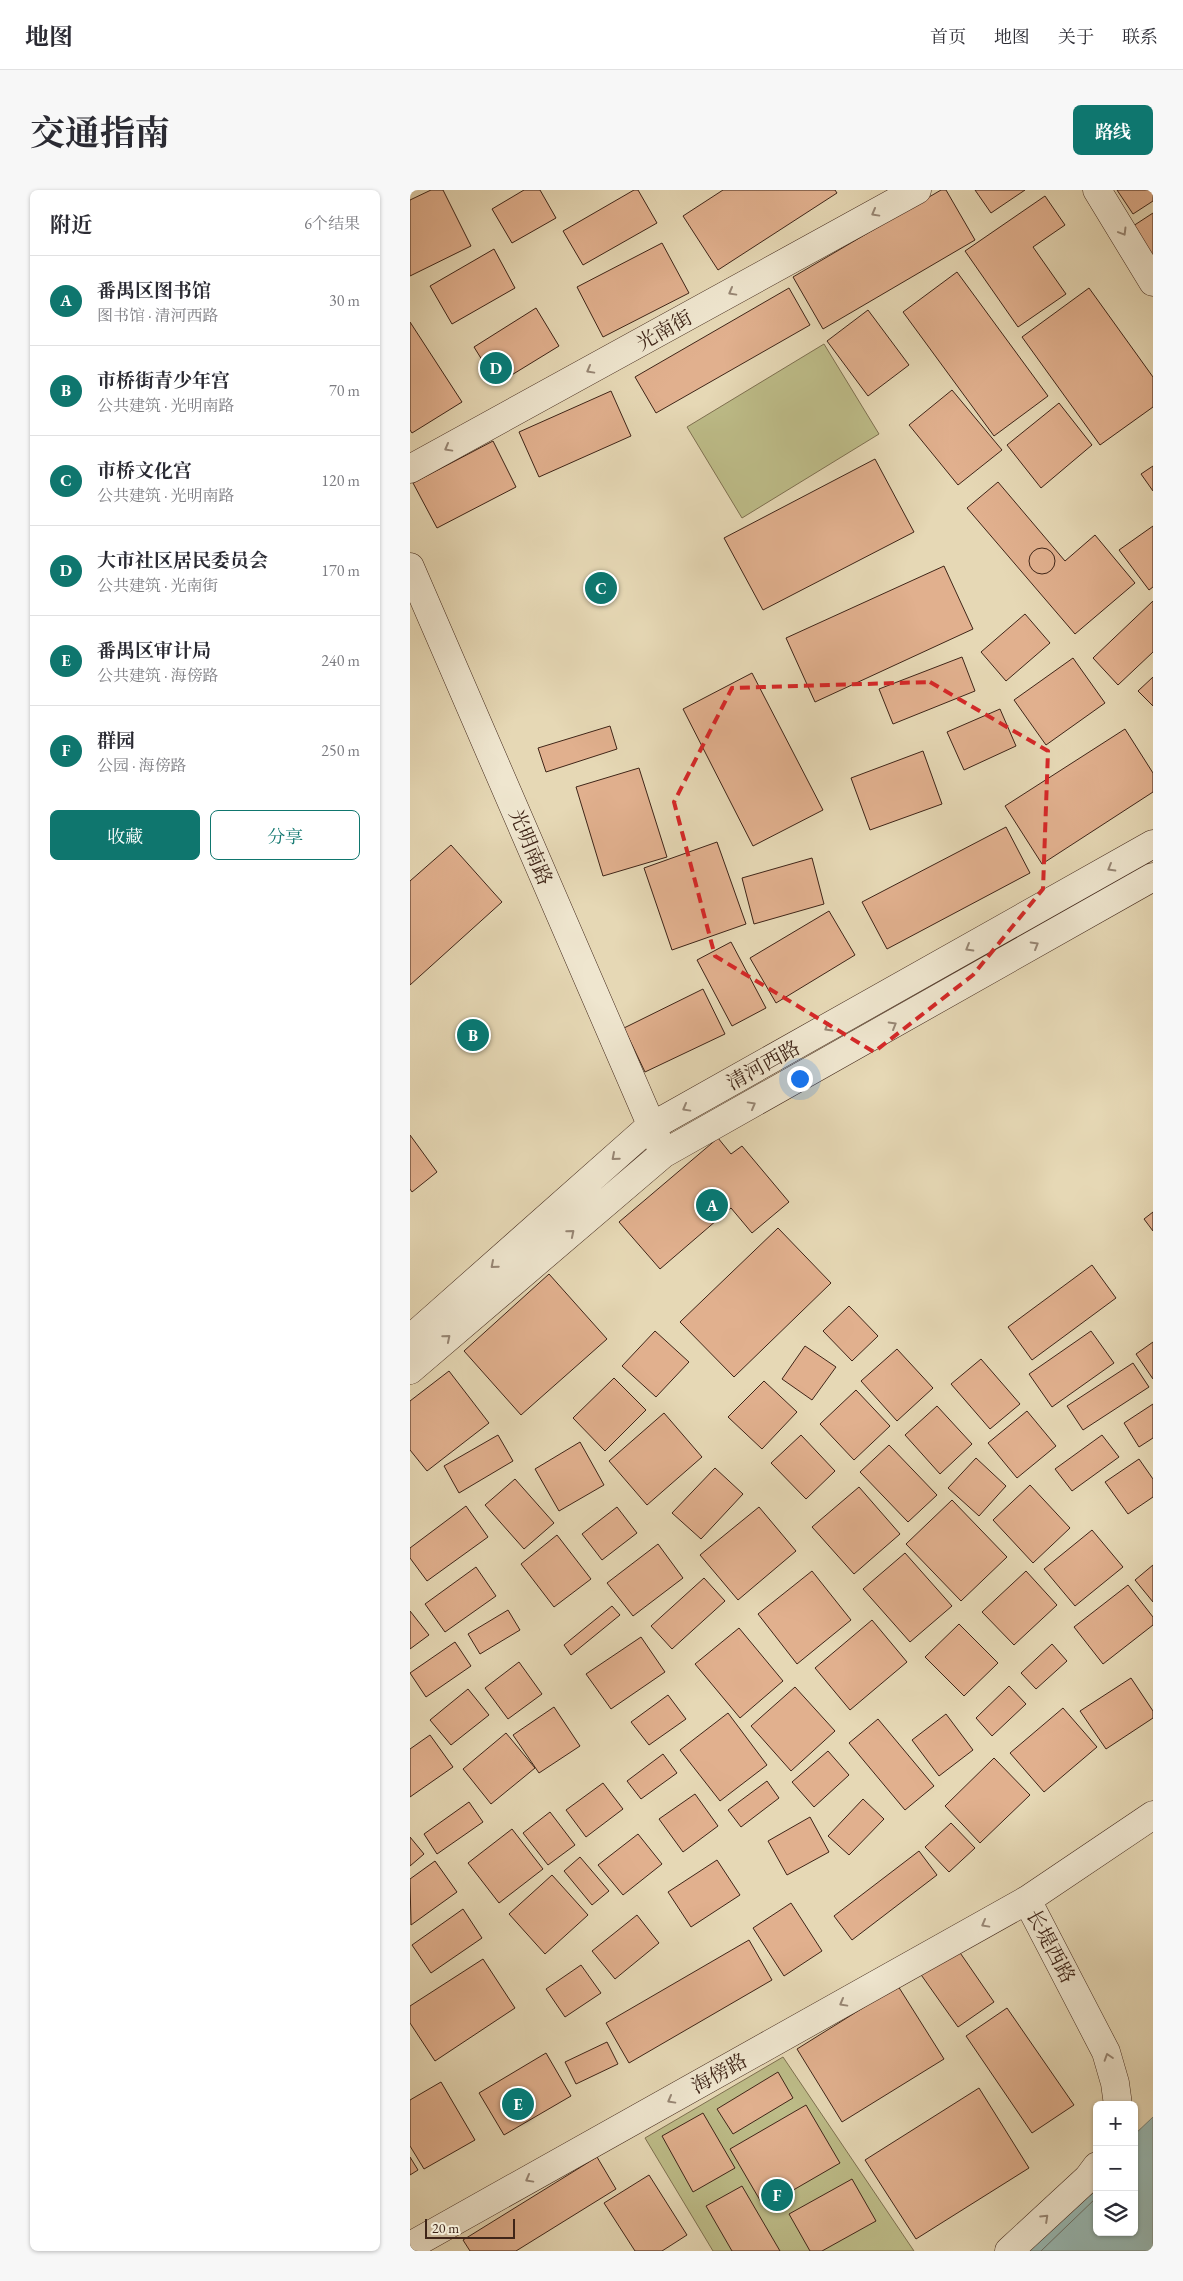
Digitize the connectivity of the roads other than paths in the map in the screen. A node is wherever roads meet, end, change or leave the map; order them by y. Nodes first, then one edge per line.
1 (918, 190) edge
2 (1097, 190) edge
3 (1153, 282) edge
4 (410, 469) edge
5 (410, 567) edge
6 (1153, 844) edge
7 (1153, 878) edge
8 (653, 1126) junction
9 (664, 1154) junction
10 (410, 1339) edge
11 (410, 1370) edge
12 (1153, 1815) edge
13 (1027, 1900) junction
14 (1117, 2101) edge
15 (1093, 2171) edge
16 (410, 2246) edge
17 (1009, 2251) edge

1 -> 4 street, 光南街
2 -> 3 street
5 - 8 street, 光明南路
6 -> 8 street, 清河西路
9 -> 7 street, 清河西路
8 - 9 street, 光明南路
8 -> 10 street, 清河西路
11 -> 9 street, 清河西路
12 - 13 street, 长堤西路
14 -> 13 street, 长堤西路
13 -> 16 street, 海傍路
17 -> 15 street

